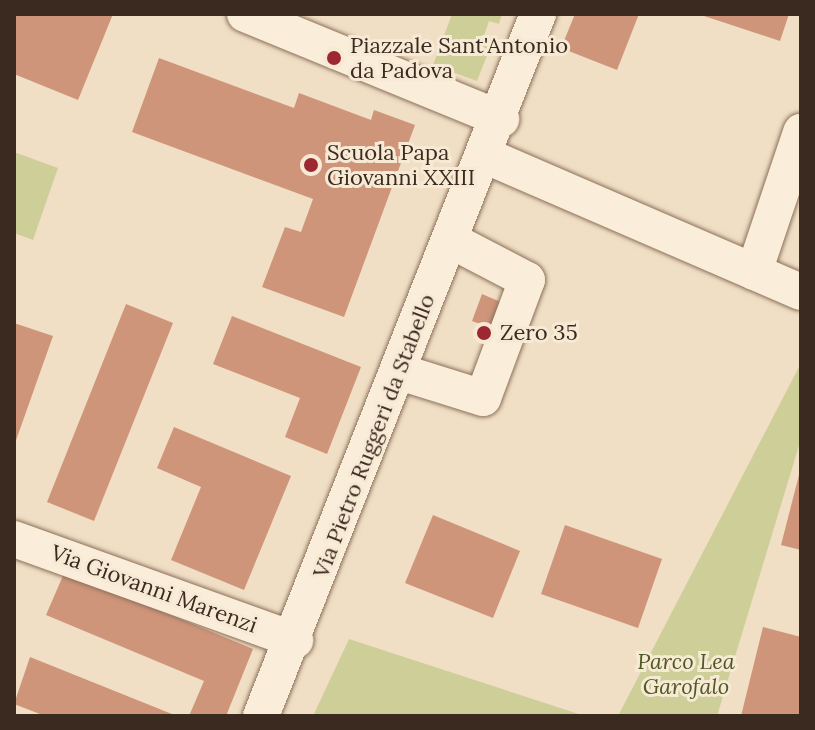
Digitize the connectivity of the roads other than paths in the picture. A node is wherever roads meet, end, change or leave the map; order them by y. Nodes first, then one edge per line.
1 (245, 14) edge
2 (538, 14) edge
3 (501, 119) junction
4 (801, 132) edge
5 (484, 155) junction
6 (450, 240) junction
7 (754, 272) junction
8 (801, 292) edge
9 (400, 372) junction
10 (14, 539) edge
11 (295, 640) junction
12 (261, 716) edge

1 - 3 street
2 - 3 street, Via Pietro Ruggeri da Stabello
3 - 5 street, Via Pietro Ruggeri da Stabello
4 - 7 street
5 - 6 street, Via Pietro Ruggeri da Stabello
5 - 7 street
6 - 9 street, Via Pietro Ruggeri da Stabello
6 - 9 street
7 - 8 street
9 - 11 street, Via Pietro Ruggeri da Stabello
10 - 11 street, Via Giovanni Marenzi
11 - 12 street, Via Pietro Ruggeri da Stabello

